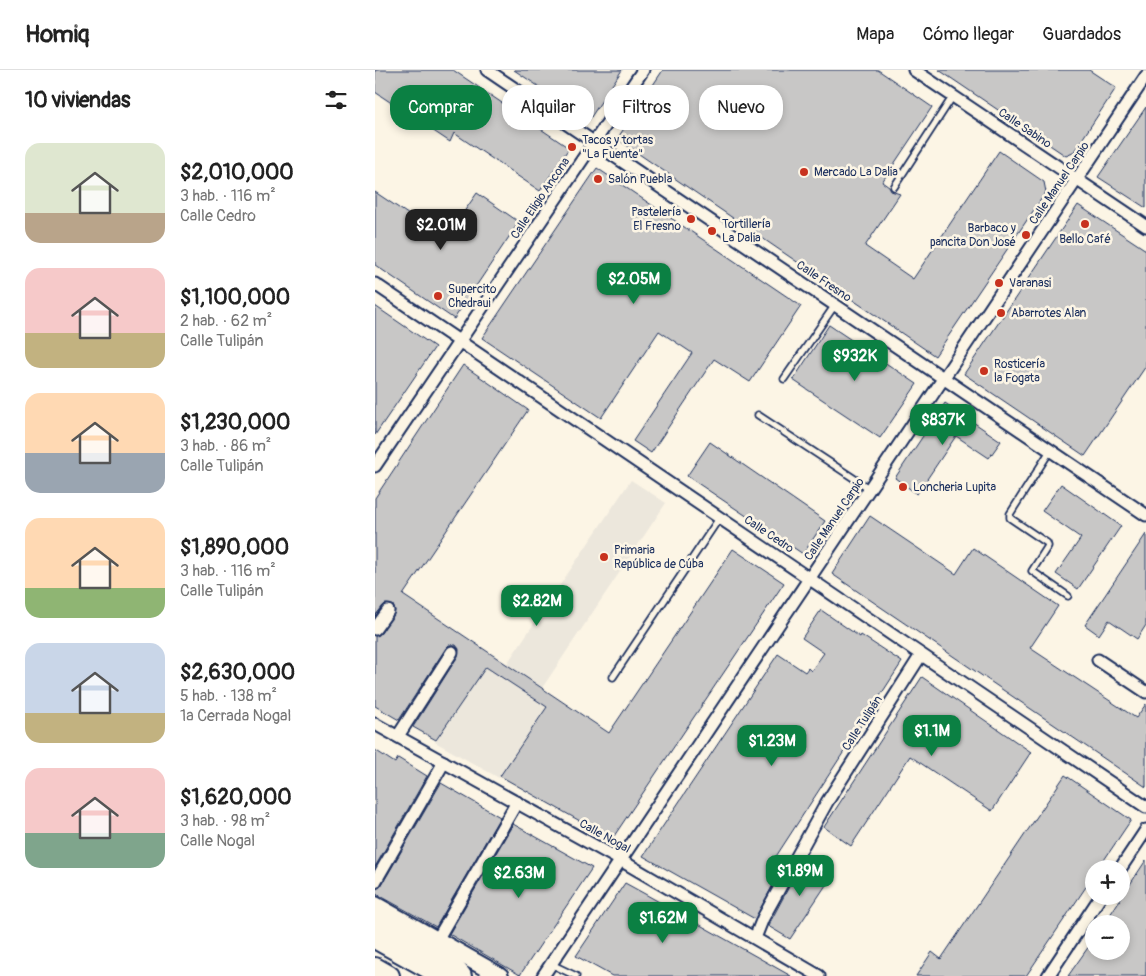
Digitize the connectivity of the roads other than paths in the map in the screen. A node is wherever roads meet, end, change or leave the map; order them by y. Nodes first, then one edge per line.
1 (487, 70) edge
2 (643, 70) edge
3 (914, 70) edge
4 (1146, 76) edge
5 (953, 96) junction
6 (593, 143) junction
7 (1078, 180) junction
8 (893, 187) dead end
9 (1146, 226) edge
10 (375, 284) edge
11 (835, 305) junction
12 (460, 341) junction
13 (784, 379) dead end
14 (943, 379) junction
15 (758, 415) dead end
16 (1050, 451) junction
17 (375, 466) edge
18 (870, 490) junction
19 (1146, 515) edge
20 (720, 518) junction
21 (810, 578) junction
22 (1068, 596) dead end
23 (387, 611) dead end
24 (375, 629) edge
25 (452, 652) dead end
26 (921, 655) junction
27 (1098, 660) dead end
28 (613, 677) dead end
29 (1146, 692) edge
30 (375, 724) edge
31 (397, 736) junction
32 (444, 762) junction
33 (517, 802) junction
34 (1146, 808) edge
35 (1146, 830) edge
36 (1126, 860) edge
37 (621, 861) junction
38 (375, 882) edge
39 (375, 905) edge
40 (1095, 905) edge
41 (375, 915) edge
42 (375, 938) edge
43 (755, 938) junction
44 (437, 940) junction
45 (551, 964) junction
46 (375, 968) edge
47 (389, 976) edge
48 (443, 976) edge
49 (461, 976) edge
50 (501, 976) edge
51 (543, 976) edge
52 (576, 976) edge
53 (819, 976) edge
54 (1048, 976) edge

1 - 6 street, Calle Fresno
2 - 6 street, Calle Eligio Ancona
3 - 5 street, Calle Sabino
4 - 7 street, Calle Manuel Carpio
5 - 7 street, Calle Sabino
5 - 8 lane
6 - 11 street, Calle Fresno
6 - 12 street, Calle Eligio Ancona
7 - 9 street, Calle Sabino
7 - 14 street, Calle Manuel Carpio
10 - 12 street, Calle Cedro
11 - 13 lane
11 - 14 street, Calle Fresno
12 - 17 street, Calle Eligio Ancona
12 - 20 street, Calle Cedro
14 - 16 street, Calle Fresno
14 - 18 street, Calle Manuel Carpio
15 - 18 lane
16 - 19 street, Calle Fresno
16 - 22 lane
18 - 21 street, Calle Manuel Carpio
20 - 21 street, Calle Cedro
20 - 28 lane
21 - 26 street, Calle Cedro
21 - 37 street, Calle Manuel Carpio
23 - 24 street
25 - 31 street
26 - 34 street, Calle Cedro
26 - 43 street, Calle Tulipán
27 - 29 street
30 - 31 street, Calle Nogal
31 - 32 street, Calle Nogal
32 - 33 street, Calle Nogal
32 - 38 street
33 - 37 street, Calle Nogal
33 - 44 street
35 - 36 street
37 - 43 street, Calle Nogal
37 - 45 street, Calle Manuel Carpio
39 - 44 main road
40 - 54 street
41 - 49 highway
42 - 48 highway
43 - 53 street, Calle Nogal
44 - 50 main road
45 - 51 street, Calle Manuel Carpio
45 - 52 lane
46 - 47 highway

